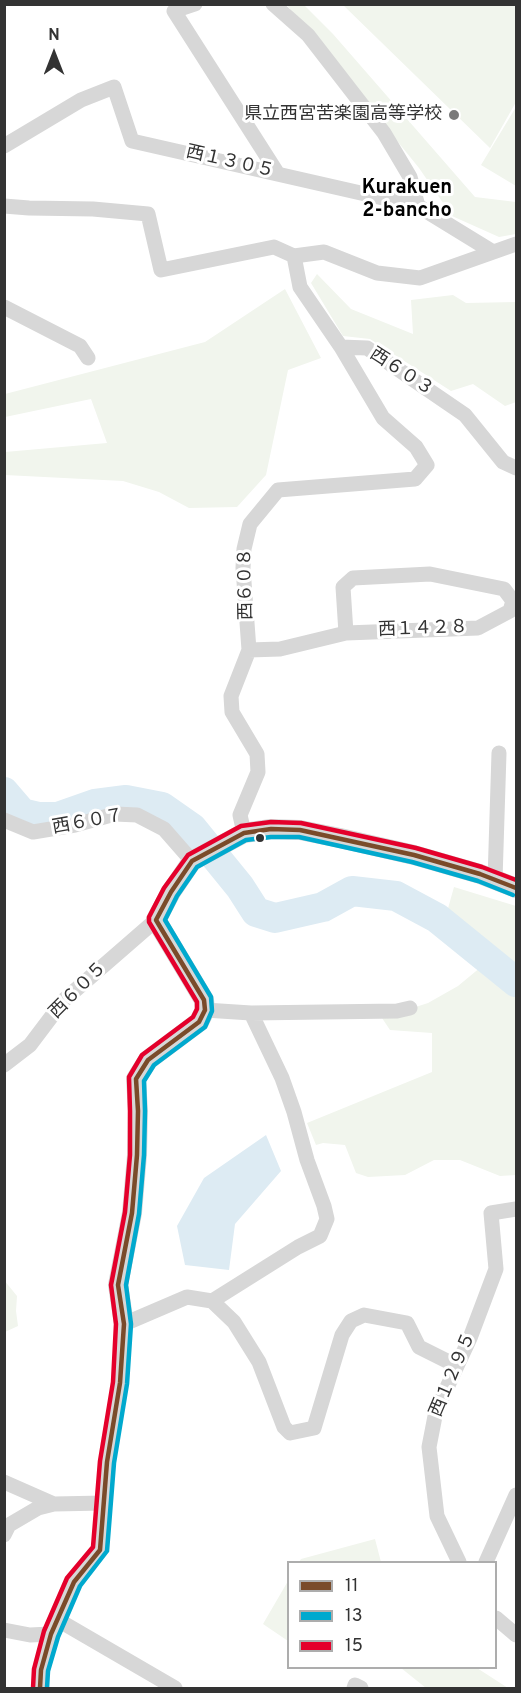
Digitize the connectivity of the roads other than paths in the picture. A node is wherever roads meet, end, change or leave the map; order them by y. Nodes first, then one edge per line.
1 (195, 4) edge
2 (273, 4) edge
3 (4, 146) edge
4 (278, 174) junction
5 (4, 206) edge
6 (418, 206) junction
7 (516, 244) edge
8 (493, 252) junction
9 (294, 256) junction
10 (4, 307) edge
11 (341, 347) junction
12 (88, 358) dead end
13 (516, 468) edge
14 (346, 633) junction
15 (249, 650) junction
16 (499, 753) dead end
17 (4, 820) edge
18 (244, 833) junction
19 (196, 858) junction
20 (495, 880) junction
21 (516, 888) edge
22 (156, 920) junction
23 (410, 1008) dead end
24 (205, 1010) junction
25 (251, 1013) junction
26 (4, 1065) edge
27 (516, 1209) edge
28 (212, 1301) junction
29 (124, 1324) junction
30 (457, 1366) junction
31 (4, 1482) edge
32 (516, 1494) edge
33 (104, 1503) junction
34 (54, 1504) junction
35 (4, 1535) edge
36 (458, 1561) edge
37 (487, 1561) edge
38 (58, 1620) junction
39 (497, 1620) edge
40 (4, 1630) edge
41 (51, 1634) junction
42 (516, 1635) edge
43 (40, 1689) edge
44 (175, 1689) edge
45 (354, 1689) edge
46 (362, 1689) edge

1 - 4 street
2 - 6 street
3 - 4 street, 西１３０５
4 - 6 street, 西１３０５
5 - 9 street
6 - 8 street, 西１３０５
7 - 8 street
8 - 9 street
9 - 11 street
10 - 12 street
11 - 13 street, 西６０３
11 - 15 street, 西６０８
14 - 14 street, 西１４２８
14 - 15 street, 西１４２８
15 - 18 street, 西６０８
16 - 20 street
17 - 19 street, 西６０７
18 - 19 street
18 - 20 street
19 - 22 street
20 - 21 street
22 - 24 street
22 - 26 street, 西６０５
23 - 25 street
24 - 25 street
24 - 29 street
25 - 28 street
27 - 30 street, 西１２９５
28 - 29 street
28 - 30 street
29 - 33 street
30 - 36 street, 西１２９５
31 - 34 street
32 - 37 street
33 - 34 street
33 - 38 street
34 - 35 street
38 - 41 street
38 - 44 street
39 - 42 street
40 - 41 street
41 - 43 street
45 - 46 street

